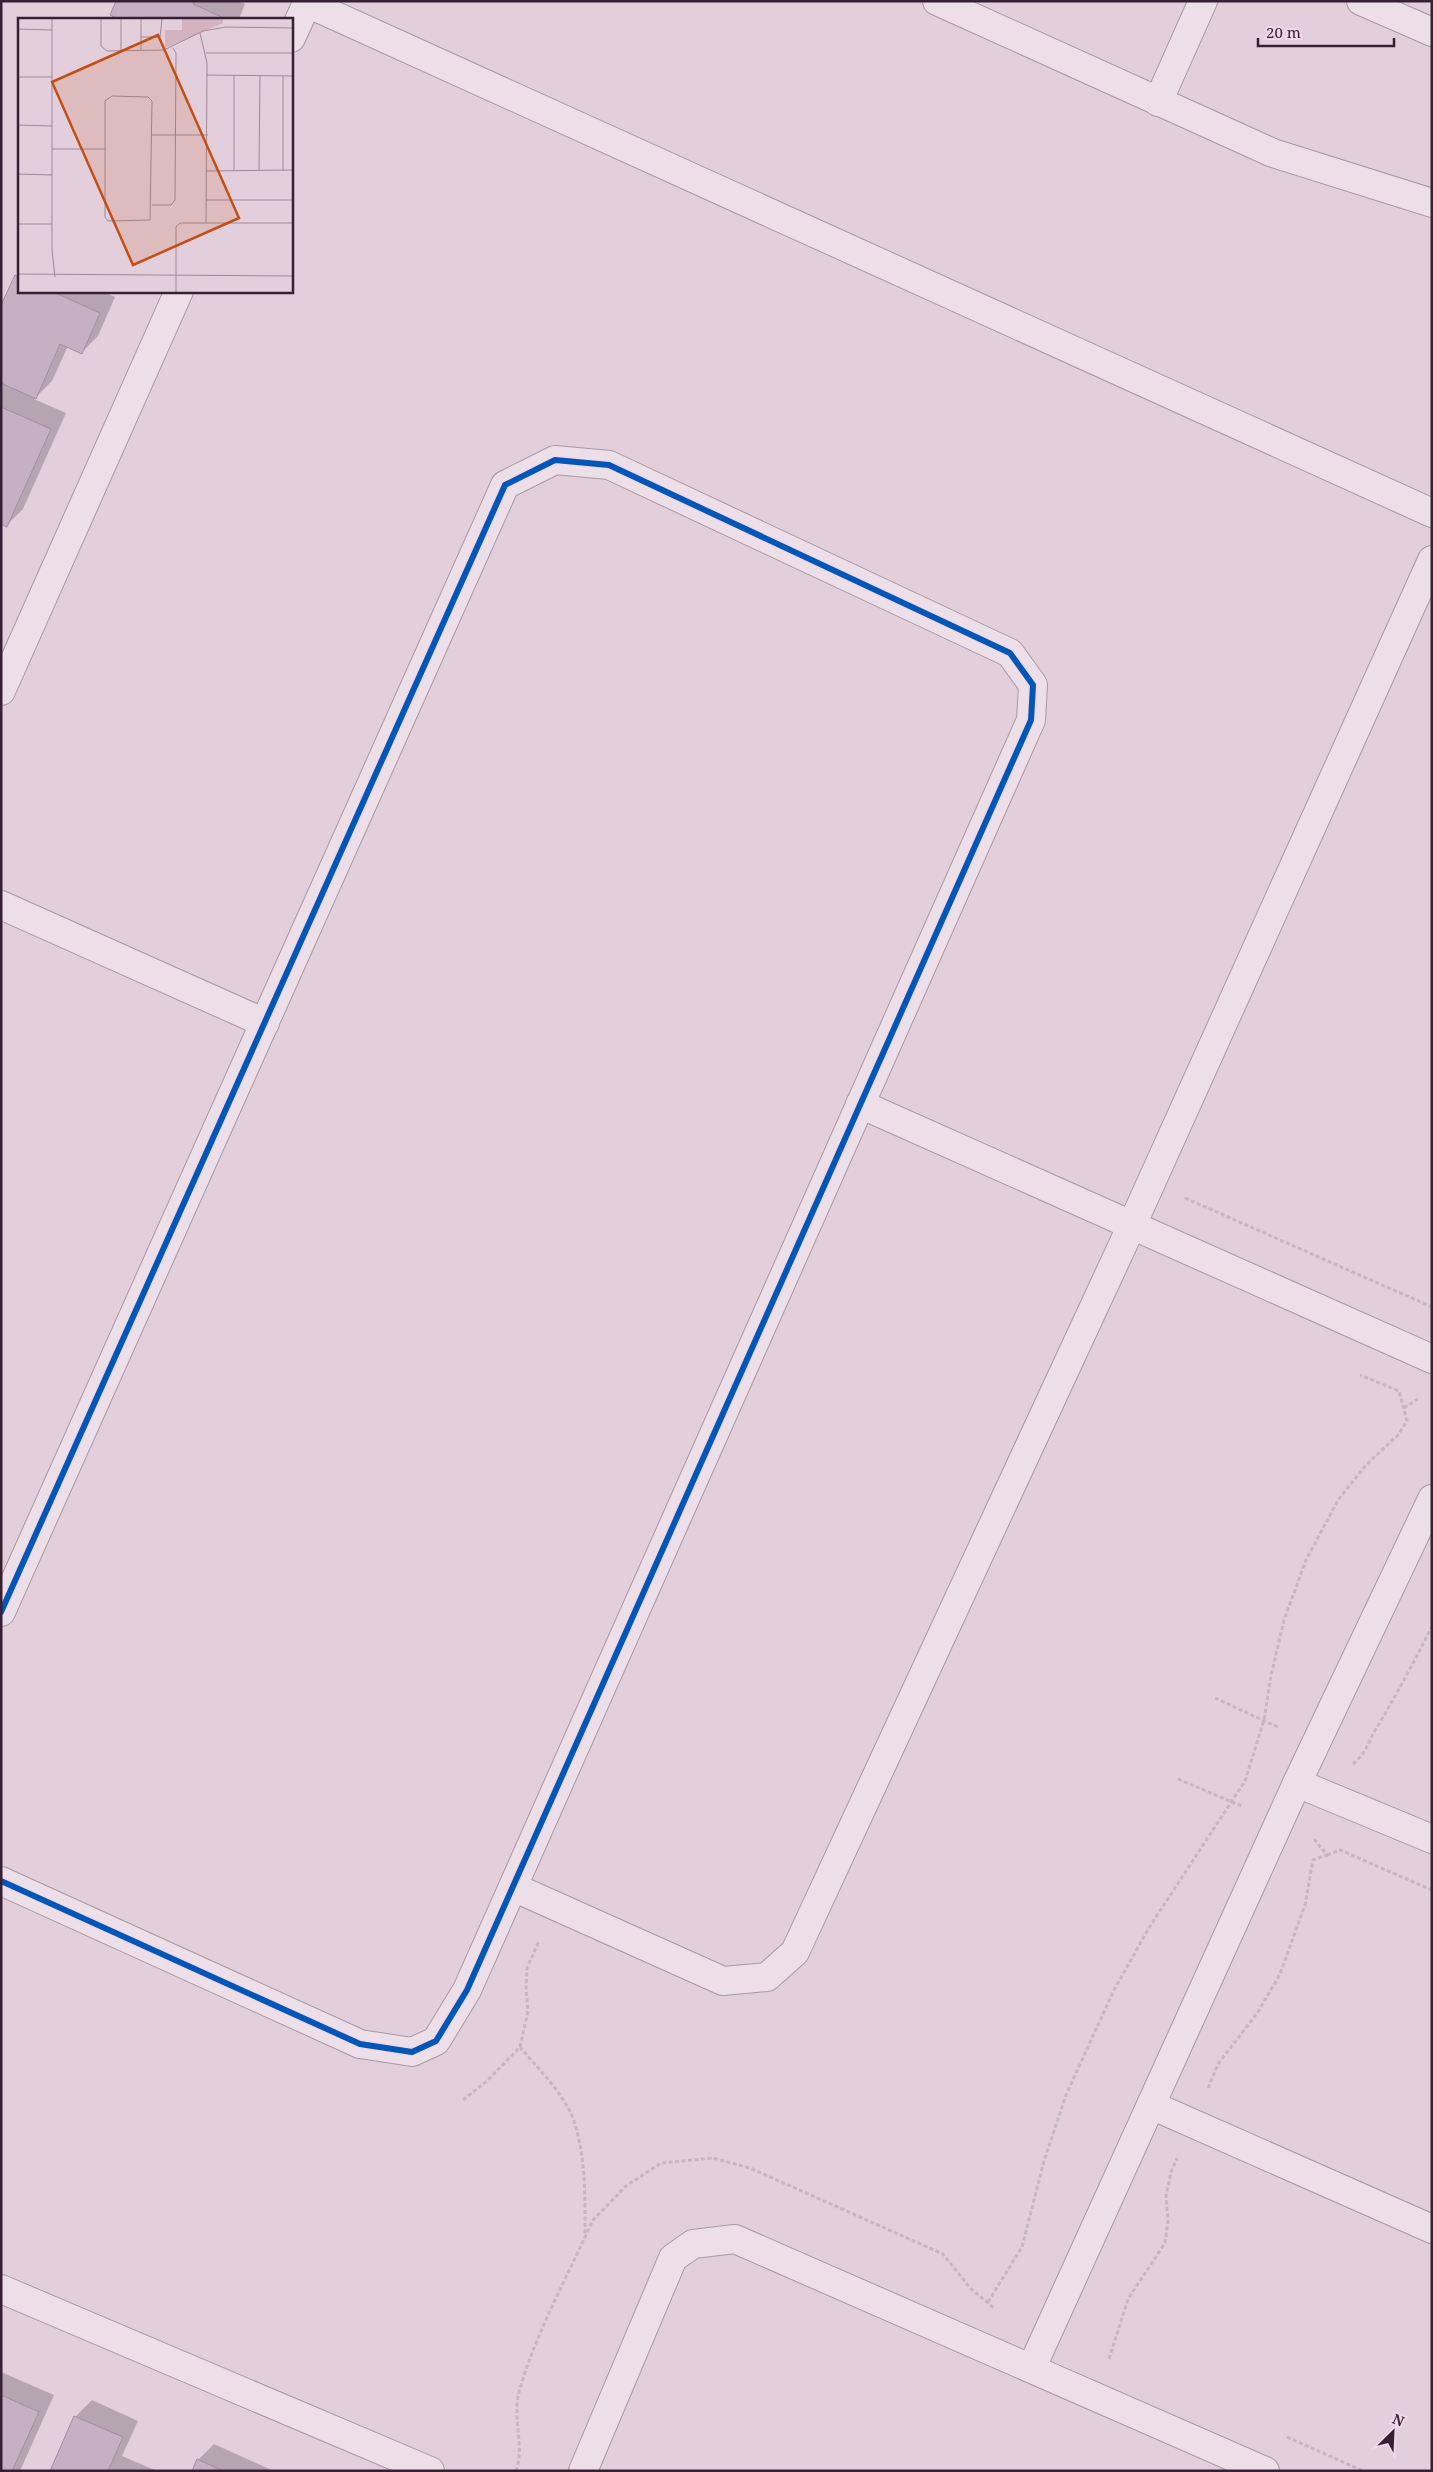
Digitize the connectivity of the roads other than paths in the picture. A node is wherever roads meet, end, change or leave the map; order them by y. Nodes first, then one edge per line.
1 (938, 1) edge
2 (1203, 1) edge
3 (1361, 1) edge
4 (307, 2) edge
5 (1432, 32) edge
6 (292, 36) edge
7 (1158, 102) junction
8 (1432, 203) edge
9 (179, 292) edge
10 (1432, 513) edge
11 (1432, 560) edge
12 (1, 691) edge
13 (1, 905) edge
14 (265, 1023) junction
15 (860, 1104) junction
16 (1132, 1225) junction
17 (1432, 1359) edge
18 (1432, 1499) edge
19 (1, 1612) edge
20 (1297, 1783) junction
21 (1432, 1839) edge
22 (1, 1881) edge
23 (513, 1887) junction
24 (1151, 2105) junction
25 (1432, 2229) edge
26 (1, 2288) edge
27 (1032, 2367) junction
28 (430, 2471) edge
29 (583, 2471) edge
30 (1265, 2471) edge

1 - 7 street
2 - 7 street
3 - 5 street
4 - 6 street
4 - 10 street
7 - 8 street
9 - 12 street
11 - 16 street
13 - 14 street
14 - 15 street
14 - 19 street
15 - 16 street
15 - 23 street
16 - 17 street
16 - 23 street
18 - 20 street
20 - 21 street
20 - 24 street
22 - 23 street
24 - 25 street
24 - 27 street
26 - 28 street
27 - 29 street
27 - 30 street

